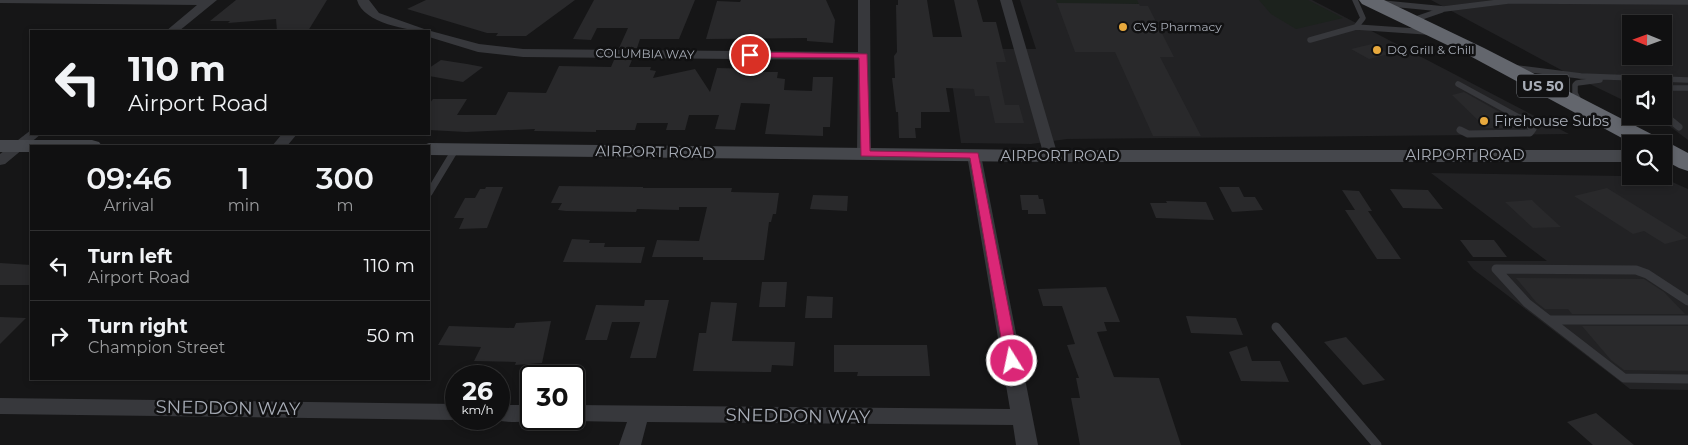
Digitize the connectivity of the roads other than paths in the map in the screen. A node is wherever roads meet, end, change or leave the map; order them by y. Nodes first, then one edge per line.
1 (0, 0) edge
2 (363, 0) edge
3 (864, 0) edge
4 (1006, 0) edge
5 (1365, 0) edge
6 (1535, 0) edge
7 (210, 1) edge
8 (1485, 1) edge
9 (1688, 2) edge
10 (1444, 9) junction
11 (1412, 20) junction
12 (1356, 27) junction
13 (173, 30) edge
14 (419, 30) edge
15 (430, 33) edge
16 (1439, 33) junction
17 (1310, 40) dead end
18 (864, 56) junction
19 (1503, 66) junction
20 (1604, 79) junction
21 (1688, 80) edge
22 (1458, 84) dead end
23 (1672, 88) edge
24 (1688, 88) edge
25 (1583, 107) junction
26 (1672, 121) edge
27 (1679, 127) dead end
28 (1460, 130) dead end
29 (289, 135) edge
30 (1635, 135) edge
31 (18, 142) edge
32 (74, 145) edge
33 (280, 145) edge
34 (430, 150) edge
35 (455, 150) junction
36 (864, 154) junction
37 (974, 155) junction
38 (1051, 156) junction
39 (1622, 156) edge
40 (0, 161) edge
41 (430, 191) edge
42 (1688, 301) edge
43 (1551, 320) junction
44 (1688, 320) edge
45 (1276, 327) dead end
46 (1688, 379) edge
47 (0, 406) edge
48 (445, 412) edge
49 (585, 413) edge
50 (639, 414) junction
51 (1022, 417) junction
52 (630, 445) edge
53 (1026, 445) edge
54 (1377, 445) edge

1 - 7 street
2 - 14 street
3 - 18 street
4 - 38 street
5 - 10 lane
5 - 11 highway, US 50
5 - 12 lane
6 - 8 lane
6 - 9 lane
7 - 13 street
8 - 10 lane
10 - 11 lane
11 - 16 highway, US 50
12 - 16 lane
12 - 17 lane
15 - 18 street, COLUMBIA WAY
16 - 19 highway, US 50
18 - 36 street
19 - 20 lane
19 - 25 highway, US 50
20 - 21 lane
20 - 25 lane
22 - 28 lane
23 - 24 lane
25 - 30 highway, US 50
26 - 27 lane
29 - 33 street
31 - 32 street
31 - 40 street
34 - 35 street, AIRPORT ROAD
35 - 36 street, AIRPORT ROAD
35 - 41 lane
36 - 37 street, AIRPORT ROAD
37 - 38 street, AIRPORT ROAD
37 - 51 street
38 - 39 street, AIRPORT ROAD
42 - 43 lane
43 - 44 lane
43 - 46 lane
45 - 54 lane
47 - 48 street, SNEDDON WAY
49 - 50 street, SNEDDON WAY
50 - 51 street, SNEDDON WAY
50 - 52 street
51 - 53 street

